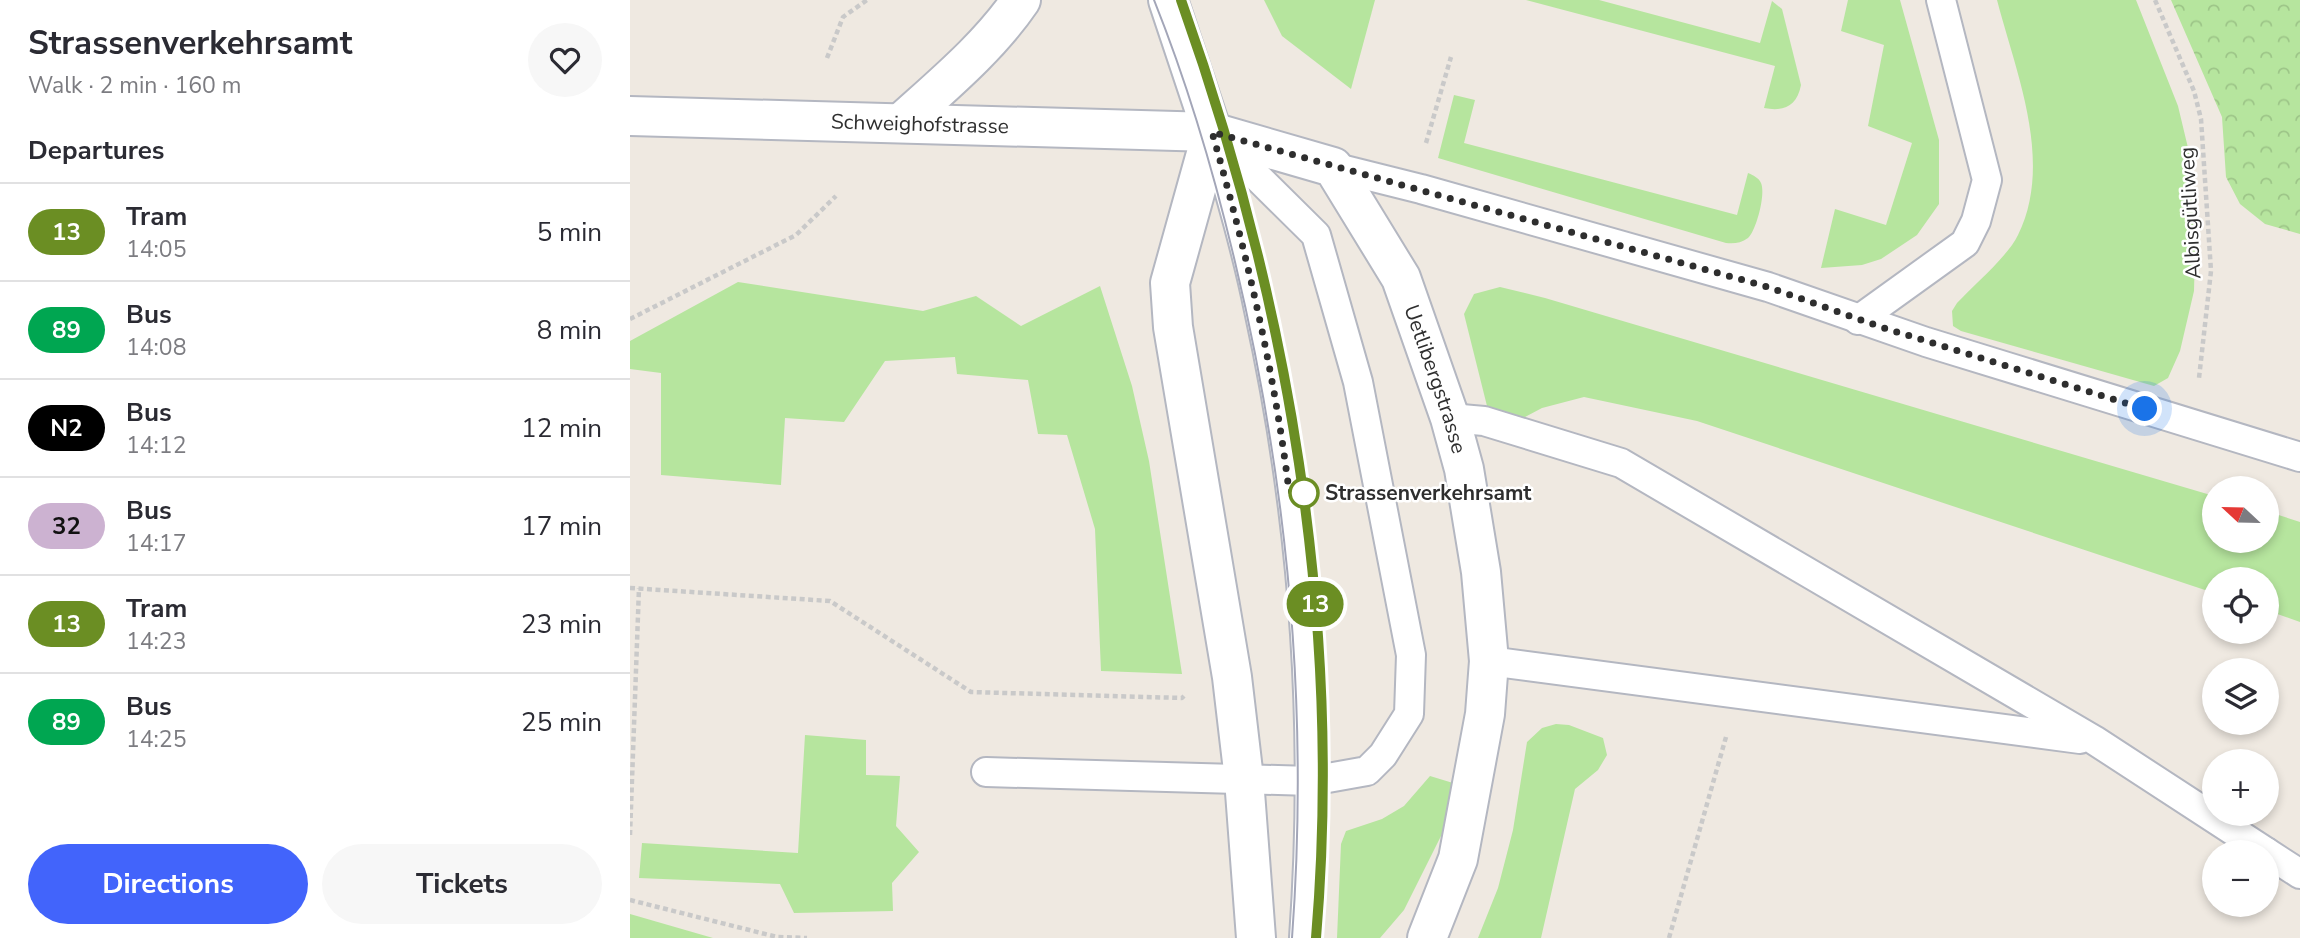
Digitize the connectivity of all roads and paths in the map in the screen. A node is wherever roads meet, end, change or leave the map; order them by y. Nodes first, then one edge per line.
1 (867, 0) edge
2 (1021, 0) edge
3 (1168, 0) edge
4 (1941, 0) edge
5 (2155, 0) edge
6 (1451, 57) dead end
7 (827, 58) dead end
8 (630, 116) edge
9 (901, 123) junction
10 (1212, 132) junction
11 (1426, 143) dead end
12 (1333, 167) junction
13 (836, 196) dead end
14 (630, 319) edge
15 (1858, 320) junction
16 (1450, 418) junction
17 (2194, 424) junction
18 (2300, 457) edge
19 (630, 588) edge
20 (639, 588) junction
21 (1489, 661) junction
22 (1191, 690) dead end
23 (1738, 693) junction
24 (2094, 740) junction
25 (986, 772) dead end
26 (1244, 779) junction
27 (1311, 781) junction
28 (630, 835) edge
29 (2248, 840) edge
30 (2279, 860) edge
31 (2300, 874) edge
32 (630, 900) edge
33 (807, 938) edge
34 (1256, 938) edge
35 (1304, 938) edge
36 (1427, 938) edge
37 (1669, 938) edge

1 - 7 path
2 - 9 street
3 - 10 street
4 - 15 lane
5 - 17 path, Albisgütliweg
6 - 11 path
8 - 9 street, Schweighofstrasse
9 - 10 street, Schweighofstrasse
10 - 12 street
10 - 26 street
10 - 27 lane
10 - 27 lane
12 - 15 lane
12 - 16 street, Uetlibergstrasse
13 - 14 path
15 - 17 lane
16 - 21 street, Uetlibergstrasse
16 - 24 lane
17 - 18 lane
19 - 20 path
20 - 22 path
20 - 28 path
21 - 23 lane
21 - 36 street, Uetlibergstrasse
23 - 24 lane
23 - 37 path
24 - 29 lane
25 - 26 lane
26 - 27 lane
26 - 34 street
27 - 35 lane
30 - 31 lane
32 - 33 path

